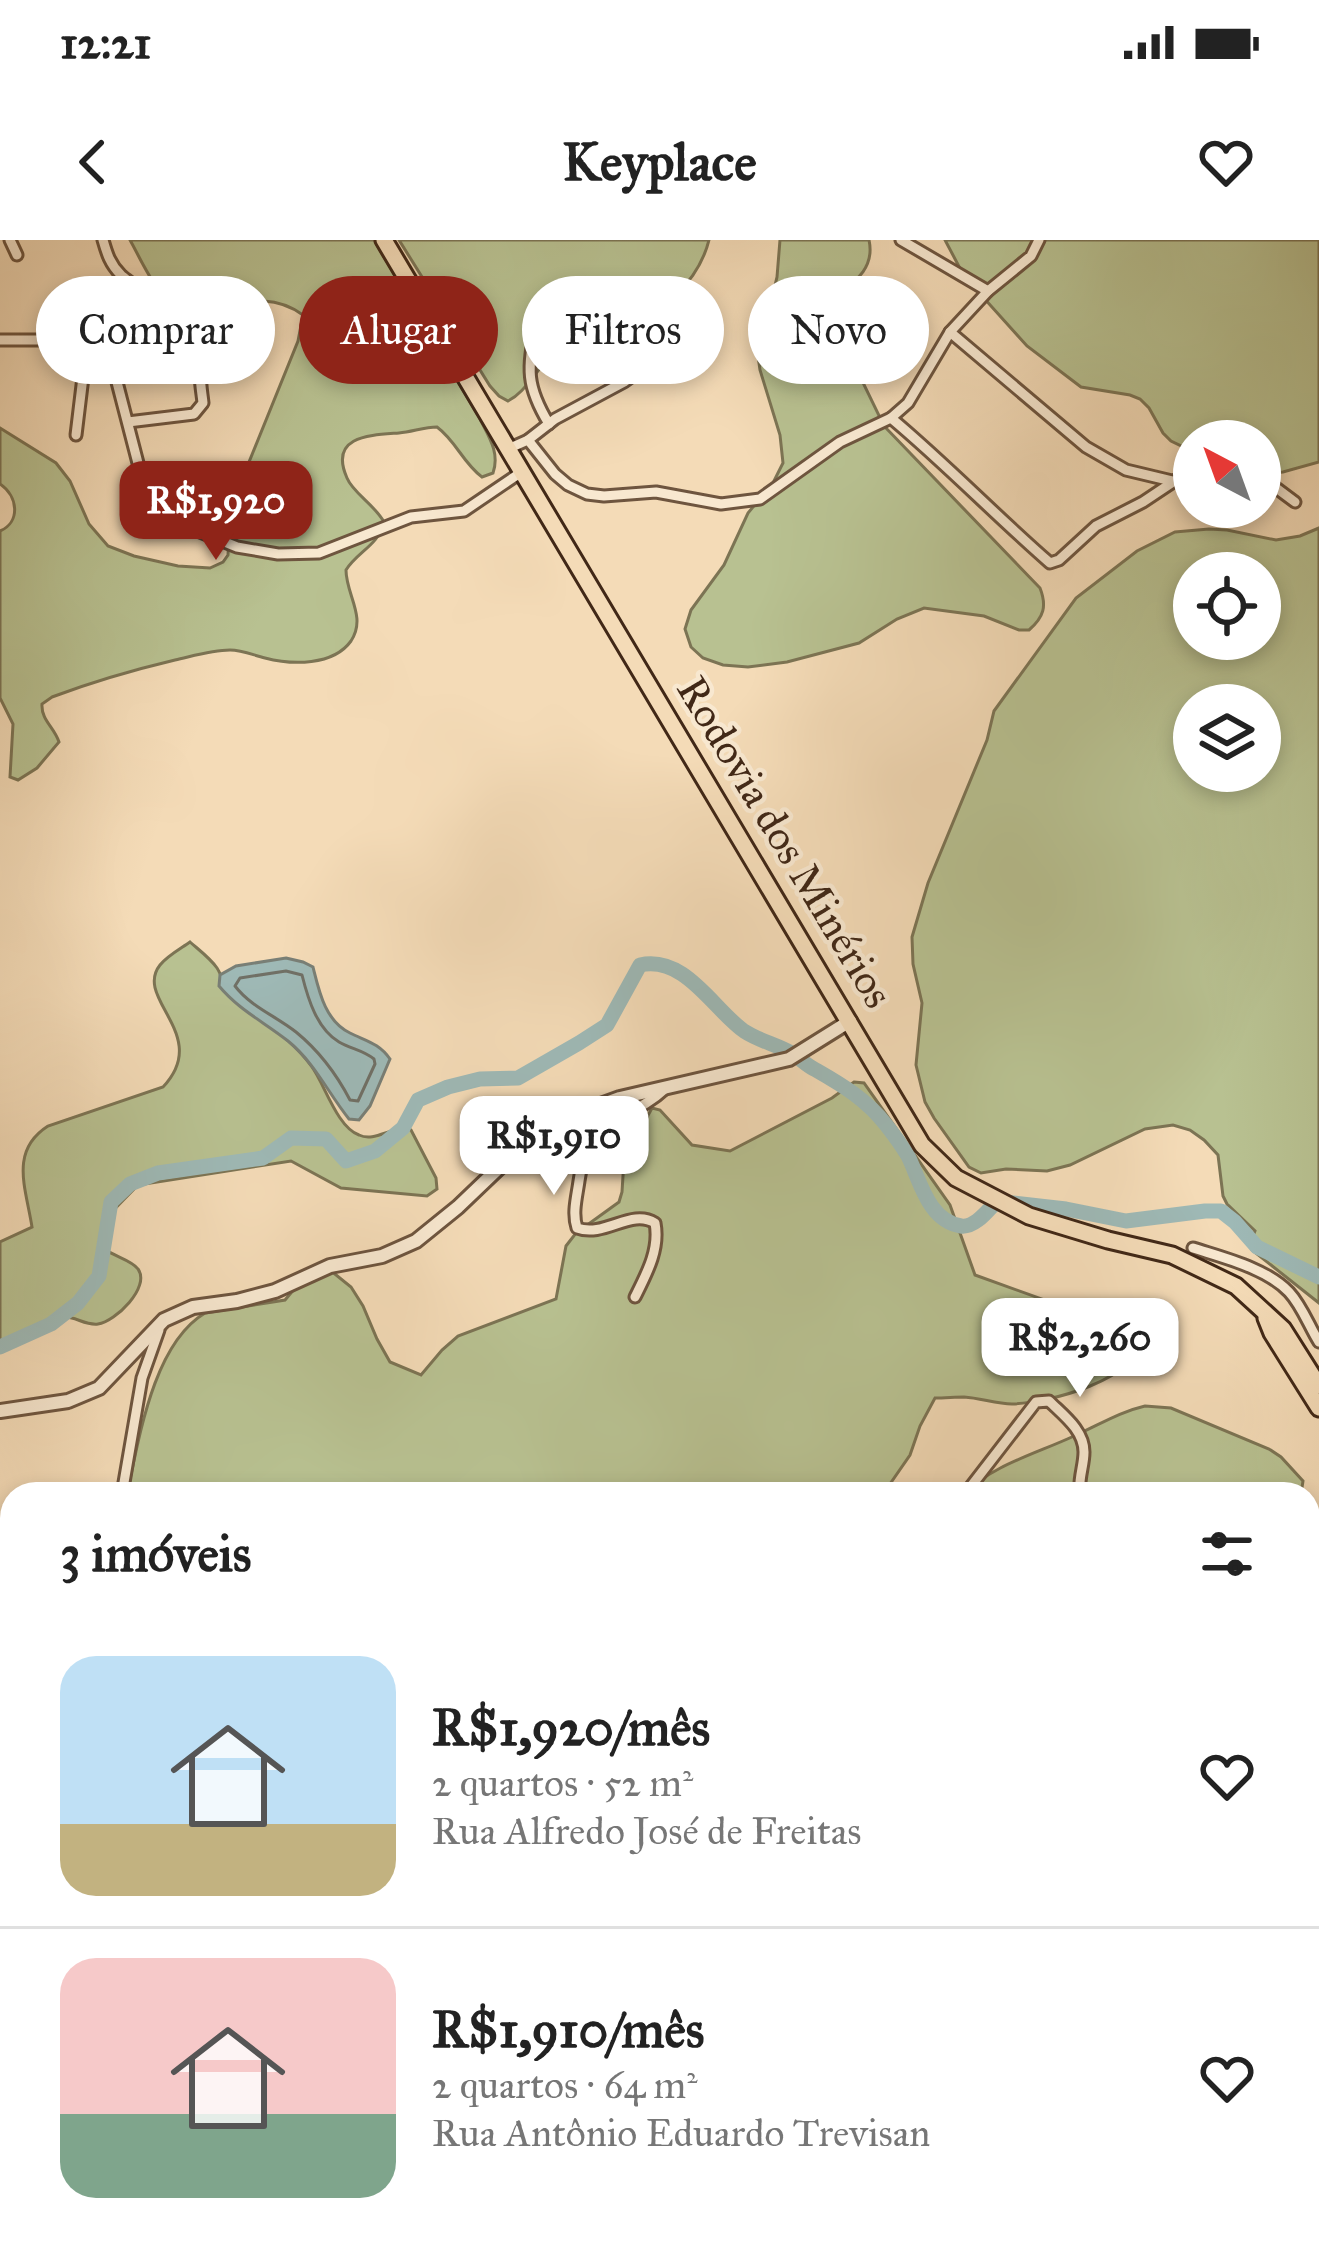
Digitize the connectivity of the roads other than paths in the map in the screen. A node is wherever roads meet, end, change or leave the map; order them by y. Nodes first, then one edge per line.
1 (10, 240) edge
2 (103, 240) edge
3 (384, 240) edge
4 (902, 240) edge
5 (1039, 240) edge
6 (17, 255) dead end
7 (125, 276) edge
8 (988, 291) junction
9 (950, 332) junction
10 (0, 340) edge
11 (36, 340) edge
12 (82, 384) edge
13 (118, 384) edge
14 (201, 384) edge
15 (531, 384) edge
16 (620, 384) edge
17 (890, 418) junction
18 (128, 422) junction
19 (549, 424) junction
20 (76, 435) dead end
21 (529, 440) junction
22 (510, 448) junction
23 (523, 471) junction
24 (1172, 481) joint
25 (1281, 492) edge
26 (1294, 502) dead end
27 (850, 1021) junction
28 (666, 1088) junction
29 (1193, 1248) dead end
30 (635, 1297) dead end
31 (1265, 1316) junction
32 (164, 1321) junction
33 (1319, 1342) edge
34 (1319, 1385) edge
35 (1319, 1408) edge
36 (0, 1411) edge
37 (124, 1482) edge
38 (974, 1482) edge
39 (1078, 1482) edge

1 - 6 street
2 - 7 street
3 - 22 main road, Rodovia dos Minérios
4 - 8 street
5 - 8 street
8 - 9 street
9 - 17 street
9 - 24 street
10 - 11 street
12 - 20 street
13 - 18 street
14 - 18 street
15 - 19 street
16 - 19 street
17 - 21 street
17 - 24 street
18 - 23 street
19 - 21 street
21 - 22 street
22 - 23 main road, Rodovia dos Minérios
23 - 27 main road, Rodovia dos Minérios
25 - 26 street
27 - 28 street
27 - 31 main road, Rodovia dos Minérios
28 - 30 street
28 - 32 street
29 - 33 street
31 - 34 main road, Rodovia dos Minérios
31 - 35 main road, Rodovia dos Minérios
32 - 36 street
32 - 37 street
38 - 39 street

